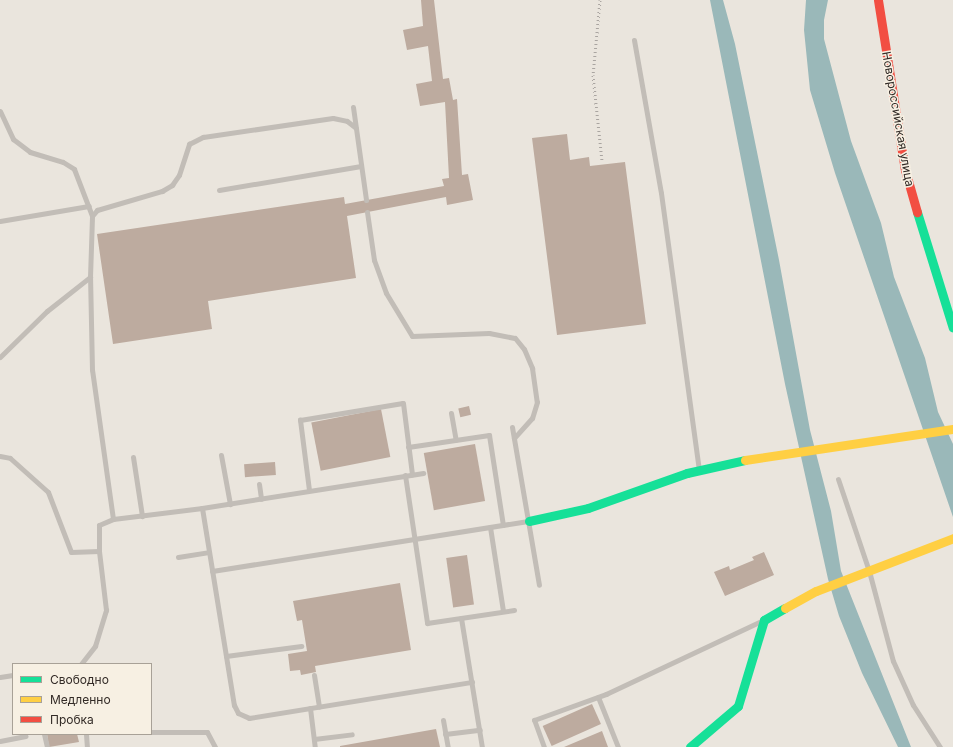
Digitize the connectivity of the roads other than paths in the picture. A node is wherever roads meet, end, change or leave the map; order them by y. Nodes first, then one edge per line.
1 (878, 0) edge
2 (634, 40) dead end
3 (353, 107) dead end
4 (0, 111) edge
5 (356, 128) junction
6 (361, 166) junction
7 (219, 190) dead end
8 (366, 200) dead end
9 (89, 206) junction
10 (368, 212) dead end
11 (92, 216) junction
12 (0, 221) edge
13 (90, 277) junction
14 (953, 328) edge
15 (0, 357) edge
16 (452, 413) dead end
17 (512, 427) dead end
18 (953, 429) edge
19 (514, 438) junction
20 (456, 440) junction
21 (408, 447) junction
22 (221, 455) dead end
23 (0, 456) edge
24 (133, 457) dead end
25 (699, 470) junction
26 (423, 472) dead end
27 (412, 474) junction
28 (405, 475) junction
29 (838, 480) dead end
30 (259, 484) dead end
31 (309, 490) junction
32 (261, 499) junction
33 (230, 504) junction
34 (202, 508) junction
35 (142, 516) junction
36 (113, 519) junction
37 (530, 521) junction
38 (503, 525) junction
39 (490, 527) junction
40 (415, 538) junction
41 (953, 538) edge
42 (99, 551) junction
43 (209, 552) junction
44 (178, 557) dead end
45 (869, 570) junction
46 (212, 571) junction
47 (538, 585) dead end
48 (514, 610) dead end
49 (503, 611) junction
50 (461, 618) junction
51 (764, 620) junction
52 (301, 646) dead end
53 (226, 656) junction
54 (82, 663) edge
55 (12, 675) edge
56 (314, 675) dead end
57 (0, 677) edge
58 (472, 682) junction
59 (598, 697) junction
60 (319, 707) junction
61 (310, 708) junction
62 (443, 720) dead end
63 (480, 730) junction
64 (152, 732) edge
65 (352, 734) dead end
66 (445, 734) junction
67 (44, 735) edge
68 (86, 735) edge
69 (26, 736) dead end
70 (314, 739) junction
71 (0, 741) edge
72 (47, 747) edge
73 (87, 747) edge
74 (215, 747) edge
75 (315, 747) edge
76 (448, 747) edge
77 (482, 747) edge
78 (544, 747) edge
79 (618, 747) edge
80 (690, 747) edge
81 (940, 747) edge

1 - 14 street, Новороссийская улица
2 - 25 lane
3 - 5 lane
4 - 9 lane
5 - 6 lane
5 - 11 lane
6 - 7 lane
6 - 8 lane
9 - 11 lane
9 - 12 lane
10 - 19 lane
11 - 13 lane
13 - 15 lane
13 - 36 lane
16 - 20 lane
17 - 19 lane
18 - 25 street
19 - 37 lane
20 - 21 lane
20 - 38 lane
21 - 27 lane
21 - 31 lane
22 - 33 lane
23 - 42 lane
24 - 35 lane
25 - 37 street
26 - 27 lane
27 - 28 lane
28 - 31 lane
28 - 40 lane
29 - 45 lane
30 - 32 lane
31 - 32 lane
32 - 33 lane
33 - 34 lane
34 - 35 lane
34 - 43 lane
35 - 36 lane
36 - 42 lane
37 - 38 lane
37 - 47 lane
38 - 39 lane
39 - 40 lane
39 - 49 lane
40 - 46 lane
40 - 50 lane
41 - 45 street
42 - 54 lane
43 - 44 lane
43 - 46 lane
45 - 51 street
45 - 81 lane
46 - 53 lane
48 - 49 lane
49 - 50 lane
50 - 58 lane
51 - 59 lane
51 - 80 street
52 - 53 lane
53 - 61 lane
55 - 57 lane
56 - 60 lane
58 - 60 lane
58 - 63 lane
59 - 78 lane
59 - 79 lane
60 - 61 lane
61 - 70 lane
62 - 66 lane
63 - 66 lane
63 - 77 lane
64 - 74 lane
65 - 70 lane
66 - 76 lane
67 - 72 lane
68 - 73 lane
69 - 71 lane
70 - 75 lane

